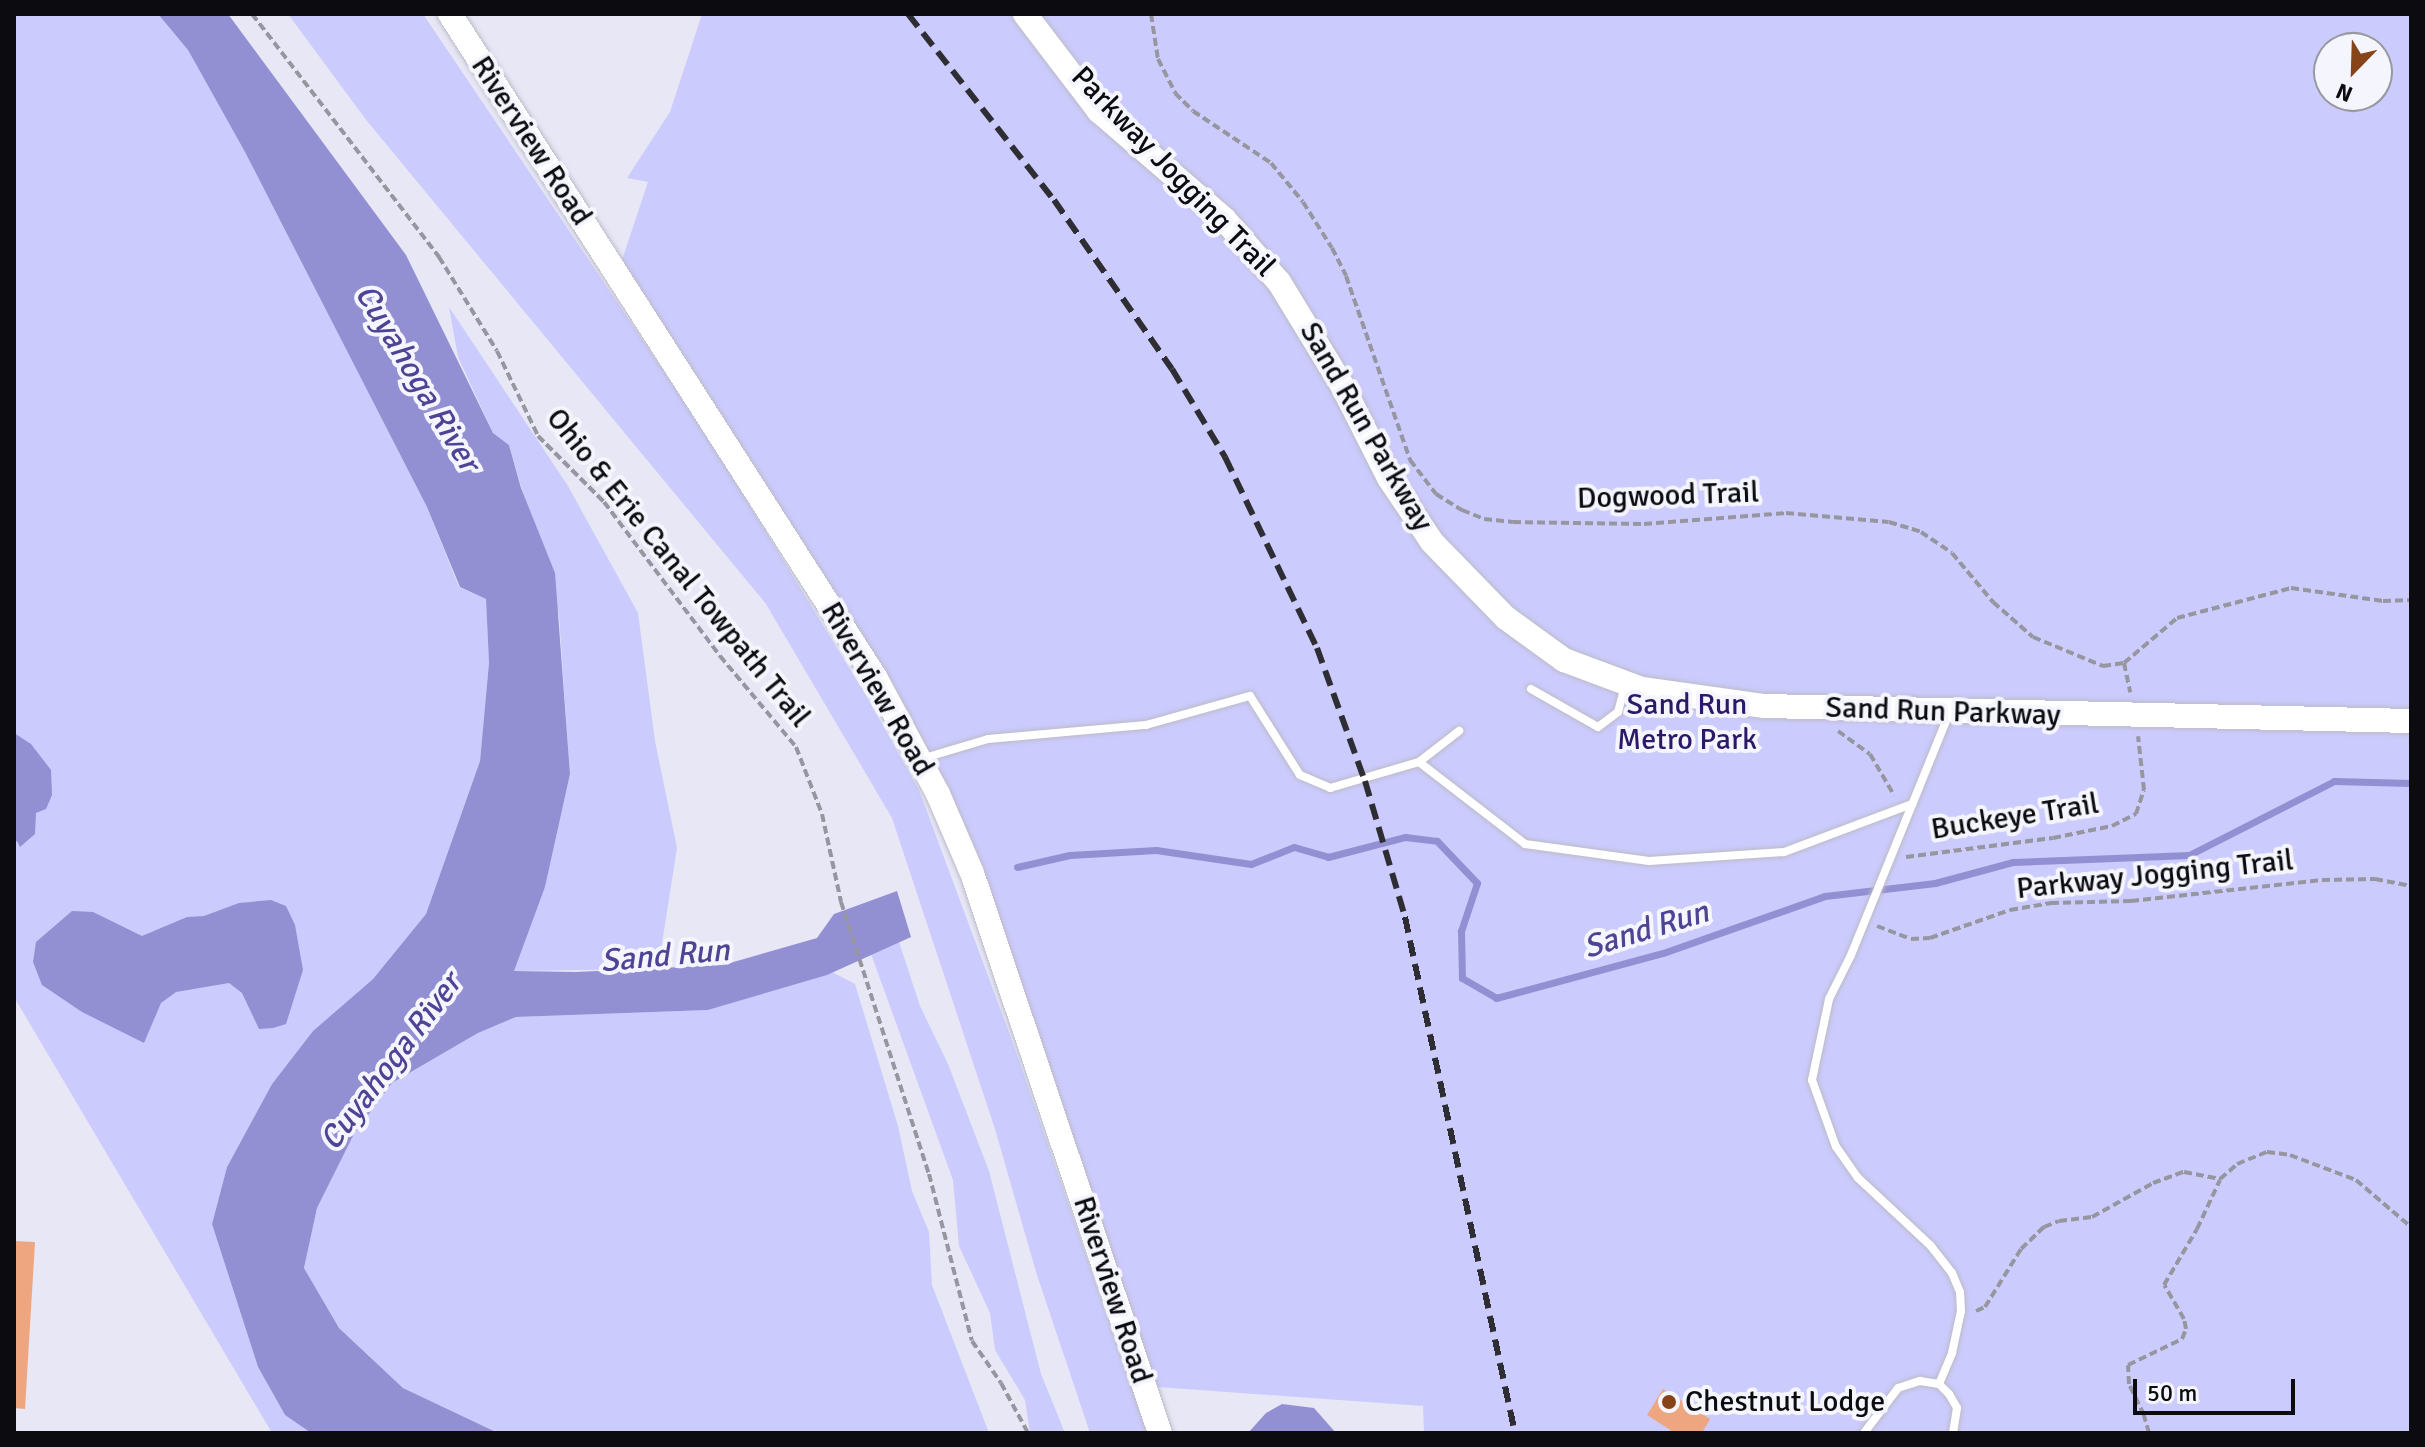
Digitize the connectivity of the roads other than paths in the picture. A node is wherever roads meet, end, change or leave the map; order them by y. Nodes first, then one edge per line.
1 (450, 14) edge
2 (1025, 14) edge
3 (1625, 684) junction
4 (1531, 689) dead end
5 (1950, 712) junction
6 (2411, 721) edge
7 (1459, 731) dead end
8 (920, 759) junction
9 (1419, 762) junction
10 (1912, 804) junction
11 (1939, 1384) junction
12 (1160, 1433) edge
13 (1864, 1433) edge
14 (1953, 1433) edge

1 - 8 street, Riverview Road
2 - 3 street, Sand Run Parkway
3 - 4 lane
3 - 5 street, Sand Run Parkway
5 - 6 street, Sand Run Parkway
5 - 10 lane
7 - 9 lane
8 - 9 lane
8 - 12 street, Riverview Road
9 - 10 lane
10 - 11 lane
11 - 13 lane
11 - 14 lane

